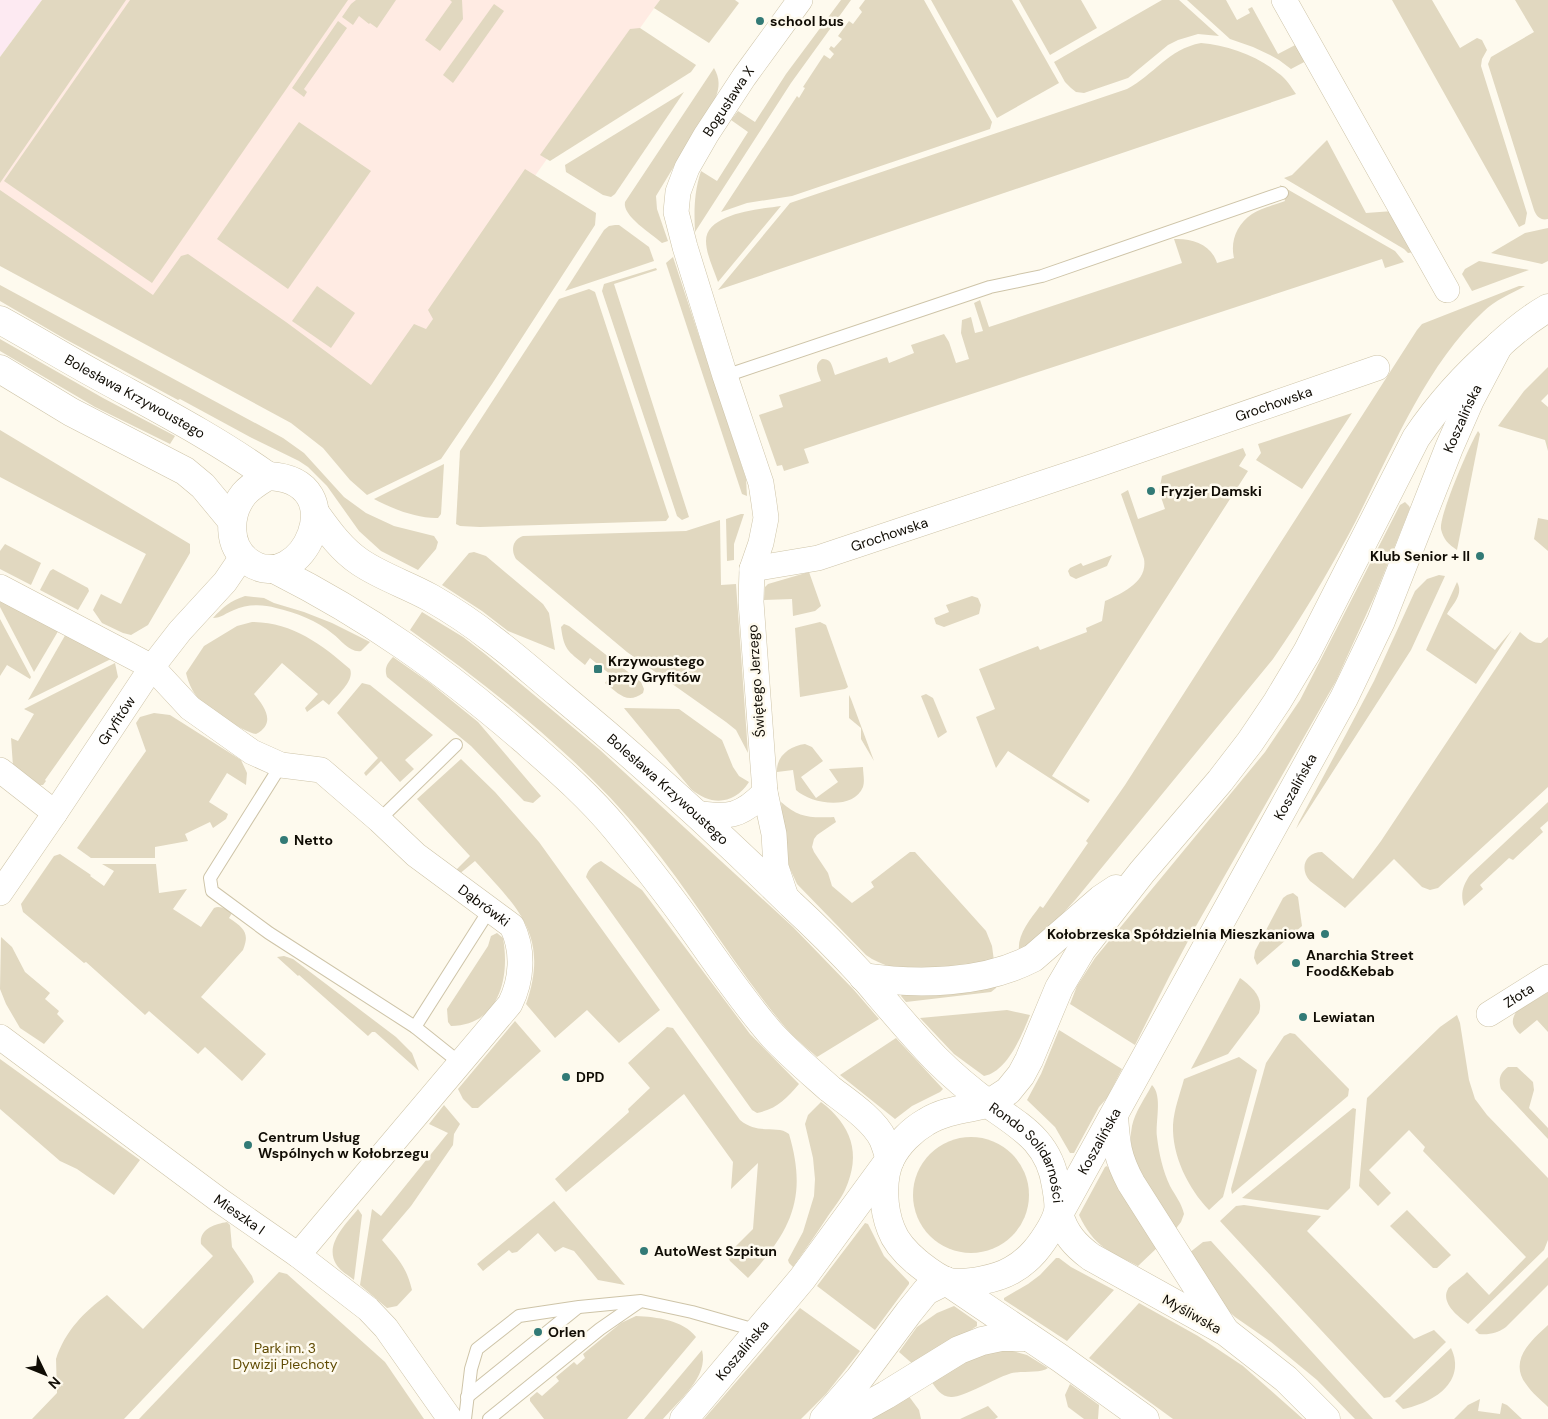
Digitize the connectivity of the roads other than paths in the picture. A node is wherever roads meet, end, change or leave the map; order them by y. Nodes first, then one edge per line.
1 (800, 0) edge
2 (1284, 0) edge
3 (1282, 193) dead end
4 (1447, 290) dead end
5 (1548, 308) edge
6 (0, 320) edge
7 (1499, 345) junction
8 (1376, 368) dead end
9 (0, 369) edge
10 (725, 376) junction
11 (268, 476) junction
12 (316, 514) junction
13 (232, 521) junction
14 (242, 557) junction
15 (752, 569) junction
16 (276, 570) junction
17 (0, 587) edge
18 (152, 667) junction
19 (456, 745) dead end
20 (281, 765) junction
21 (0, 770) edge
22 (765, 792) junction
23 (55, 813) junction
24 (696, 813) junction
25 (379, 820) junction
26 (1142, 872) junction
27 (0, 893) edge
28 (787, 900) junction
29 (490, 909) junction
30 (863, 977) junction
31 (1548, 977) edge
32 (1489, 1014) dead end
33 (415, 1027) junction
34 (0, 1037) edge
35 (460, 1063) junction
36 (988, 1104) junction
37 (1114, 1116) junction
38 (890, 1160) junction
39 (1059, 1214) junction
40 (298, 1255) junction
41 (946, 1281) junction
42 (641, 1301) junction
43 (579, 1307) junction
44 (759, 1331) junction
45 (1226, 1332) junction
46 (1028, 1337) junction
47 (467, 1396) junction
48 (450, 1419) edge
49 (465, 1419) edge
50 (489, 1419) edge
51 (684, 1419) edge
52 (824, 1419) edge
53 (843, 1419) edge
54 (1145, 1419) edge
55 (1326, 1419) edge

1 - 10 street, Bogusława X
2 - 4 street
3 - 10 lane
5 - 7 main road, Koszalińska
6 - 11 main road, Bolesława Krzywoustego
7 - 26 main road, Koszalińska
7 - 37 main road, Koszalińska
8 - 15 street, Grochowska
9 - 13 main road
10 - 15 street
11 - 12 main road
11 - 13 main road
12 - 16 main road
12 - 24 main road, Bolesława Krzywoustego
13 - 14 main road
14 - 16 main road
14 - 18 street, Gryfitów
15 - 22 street, Świętego Jerzego
16 - 38 main road
17 - 18 street, Dąbrówki
18 - 20 street, Dąbrówki
18 - 23 street, Gryfitów
19 - 25 lane
20 - 25 street, Dąbrówki
20 - 33 lane
21 - 23 street
22 - 24 street
22 - 28 street, Świętego Jerzego
23 - 27 street, Gryfitów
24 - 28 main road, Bolesława Krzywoustego
25 - 29 street, Dąbrówki
26 - 30 main road
26 - 36 main road, Koszalińska
28 - 30 main road, Bolesława Krzywoustego
29 - 33 lane
29 - 35 street, Dąbrówki
30 - 36 main road, Bolesława Krzywoustego
31 - 32 street, Złota
33 - 35 lane
34 - 40 street, Mieszka I
35 - 40 street, Dąbrówki
36 - 38 main road, Rondo Solidarności
36 - 39 main road, Rondo Solidarności
37 - 39 main road, Koszalińska
37 - 45 main road
38 - 41 main road, Rondo Solidarności
38 - 44 main road, Koszalińska
39 - 41 main road, Rondo Solidarności
39 - 45 main road, Myśliwska
40 - 48 street, Mieszka I
41 - 46 main road
41 - 52 main road
42 - 43 lane
42 - 44 lane
42 - 50 lane
43 - 47 lane
43 - 47 lane
44 - 51 main road, Koszalińska
45 - 55 main road, Myśliwska
46 - 53 main road
46 - 54 main road
47 - 49 lane

